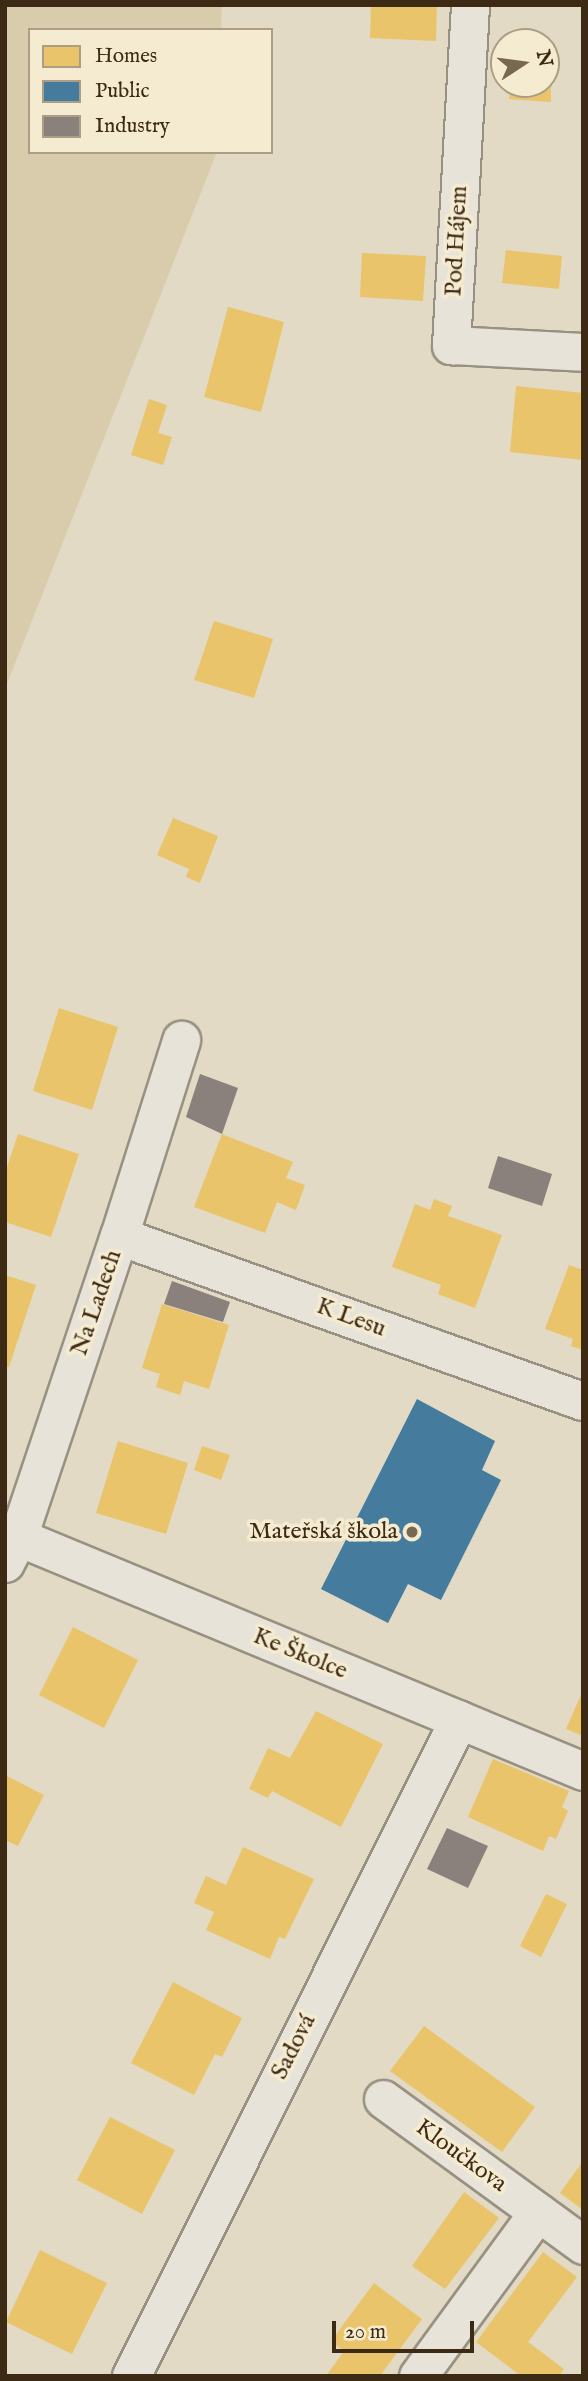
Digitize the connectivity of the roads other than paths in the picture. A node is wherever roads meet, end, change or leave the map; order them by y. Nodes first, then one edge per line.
1 (470, 5) edge
2 (583, 352) edge
3 (181, 1041) dead end
4 (119, 1236) junction
5 (583, 1401) edge
6 (11, 1550) edge
7 (458, 1719) junction
8 (583, 1771) edge
9 (383, 2099) dead end
10 (538, 2212) junction
11 (583, 2245) edge
12 (131, 2376) edge
13 (418, 2376) edge

1 - 2 street, Pod Hájem
3 - 4 street, Na Ladech
4 - 5 street, K Lesu
4 - 6 street, Na Ladech
6 - 7 street, Ke Školce
7 - 8 street, Ke Školce
7 - 12 street, Sadová
9 - 10 street, Kloučkova
10 - 11 street, Kloučkova
10 - 13 street

